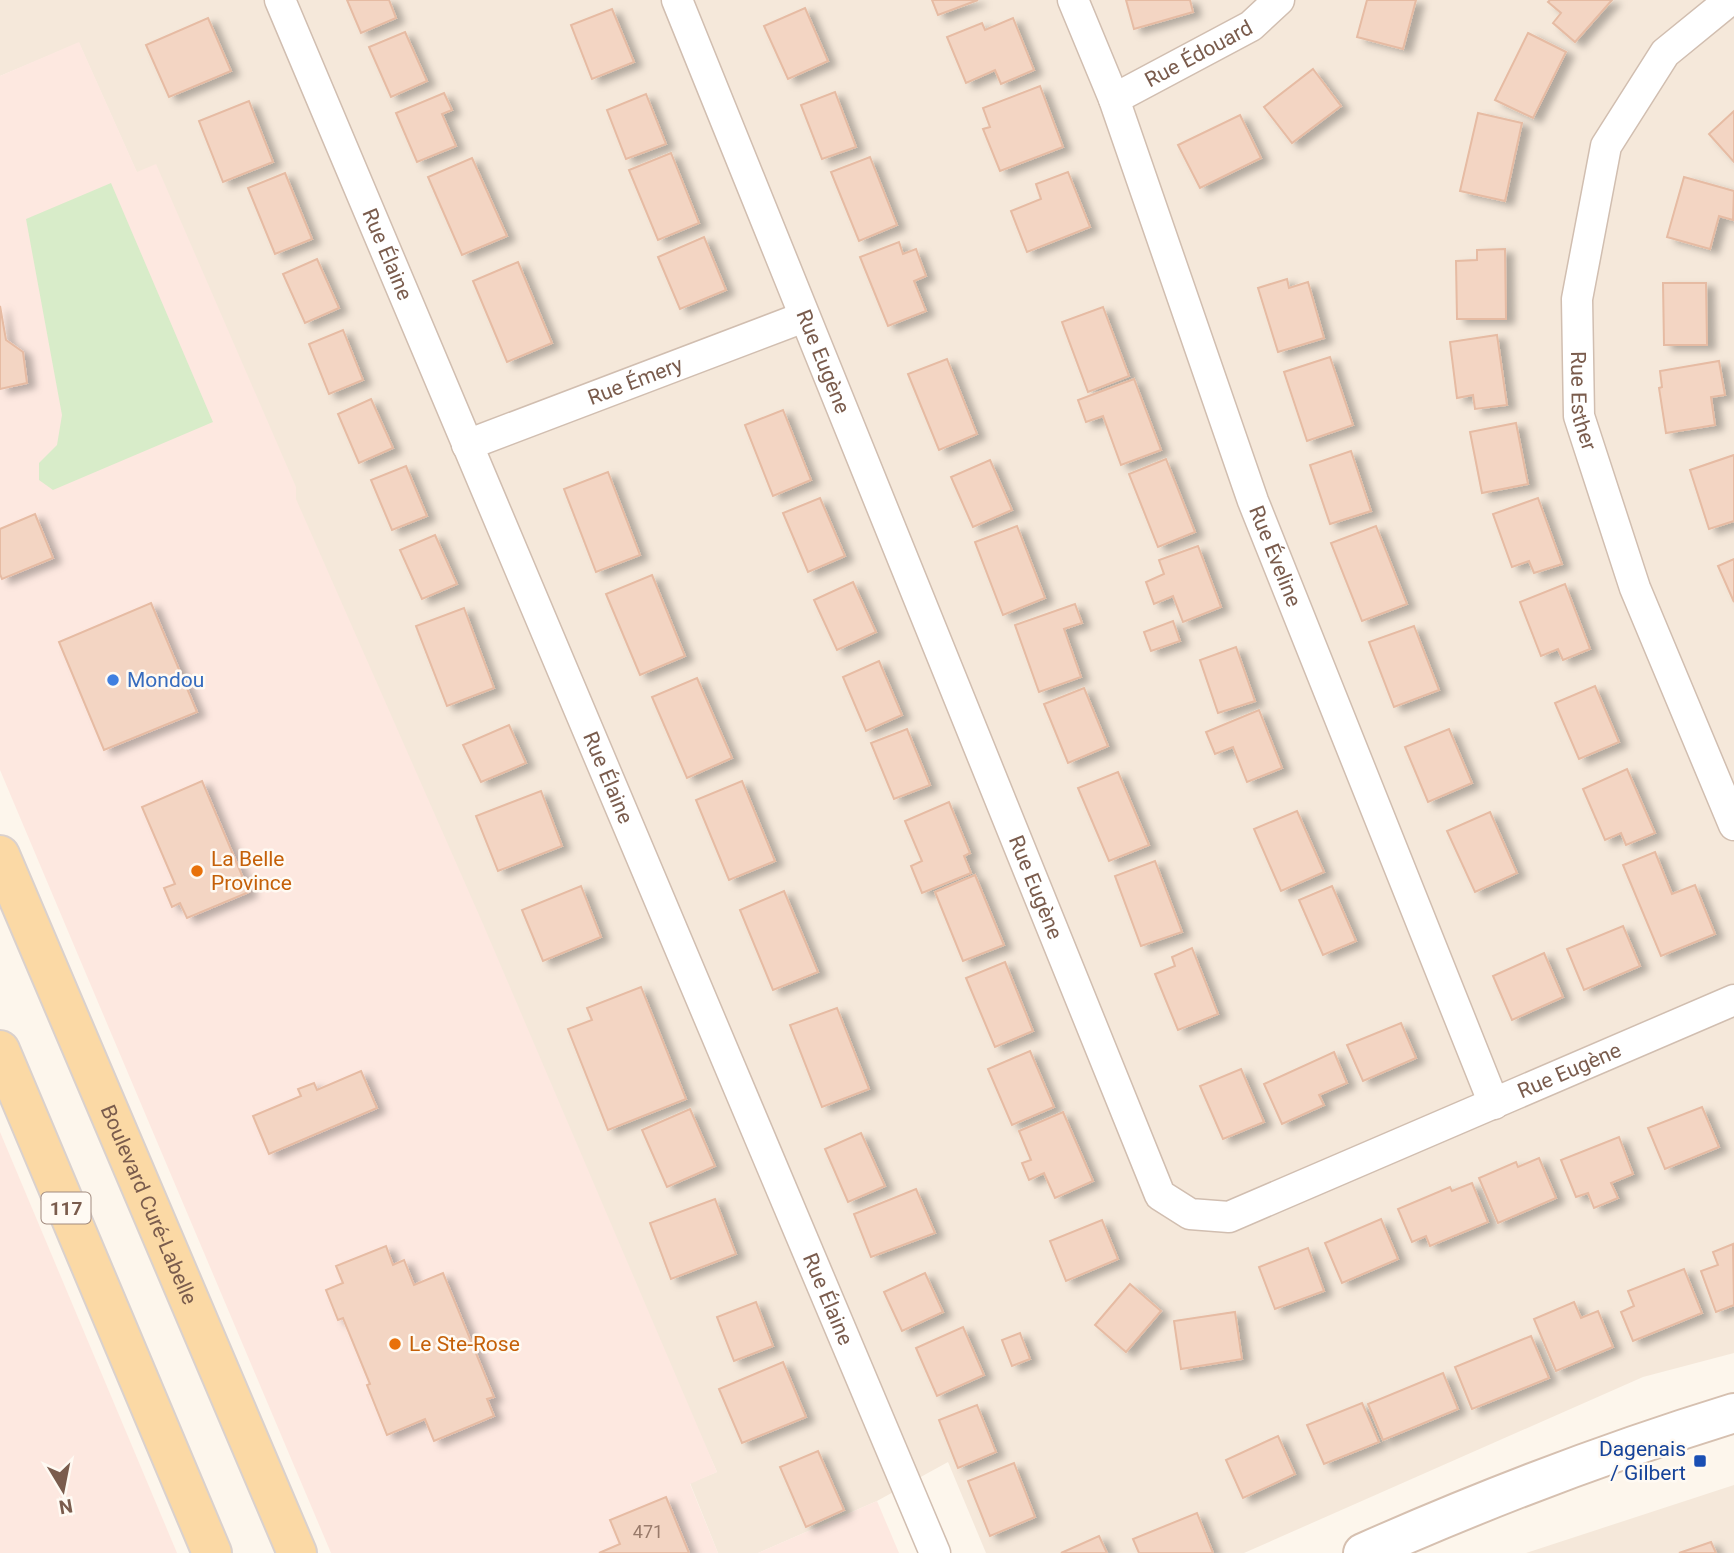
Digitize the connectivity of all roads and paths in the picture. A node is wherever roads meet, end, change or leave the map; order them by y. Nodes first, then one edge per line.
1 (280, 0) edge
2 (677, 0) edge
3 (1073, 0) edge
4 (1279, 0) edge
5 (1730, 0) edge
6 (1114, 99) junction
7 (804, 317) junction
8 (467, 445) junction
9 (1731, 811) edge
10 (0, 855) edge
11 (1734, 1000) edge
12 (0, 1050) edge
13 (1494, 1104) junction
14 (1734, 1413) edge
15 (212, 1553) edge
16 (297, 1553) edge
17 (934, 1553) edge
18 (1363, 1553) edge

1 - 8 street, Rue Élaine
2 - 7 street, Rue Eugène
3 - 6 street, Rue Éveline
4 - 6 street, Rue Édouard
5 - 9 street, Rue Esther
6 - 13 street, Rue Éveline
7 - 8 street, Rue Émery
7 - 13 street, Rue Eugène
8 - 17 street, Rue Élaine
10 - 16 main road, Boulevard Curé-Labelle
11 - 13 street, Rue Eugène
12 - 15 main road, 117
14 - 18 main road

